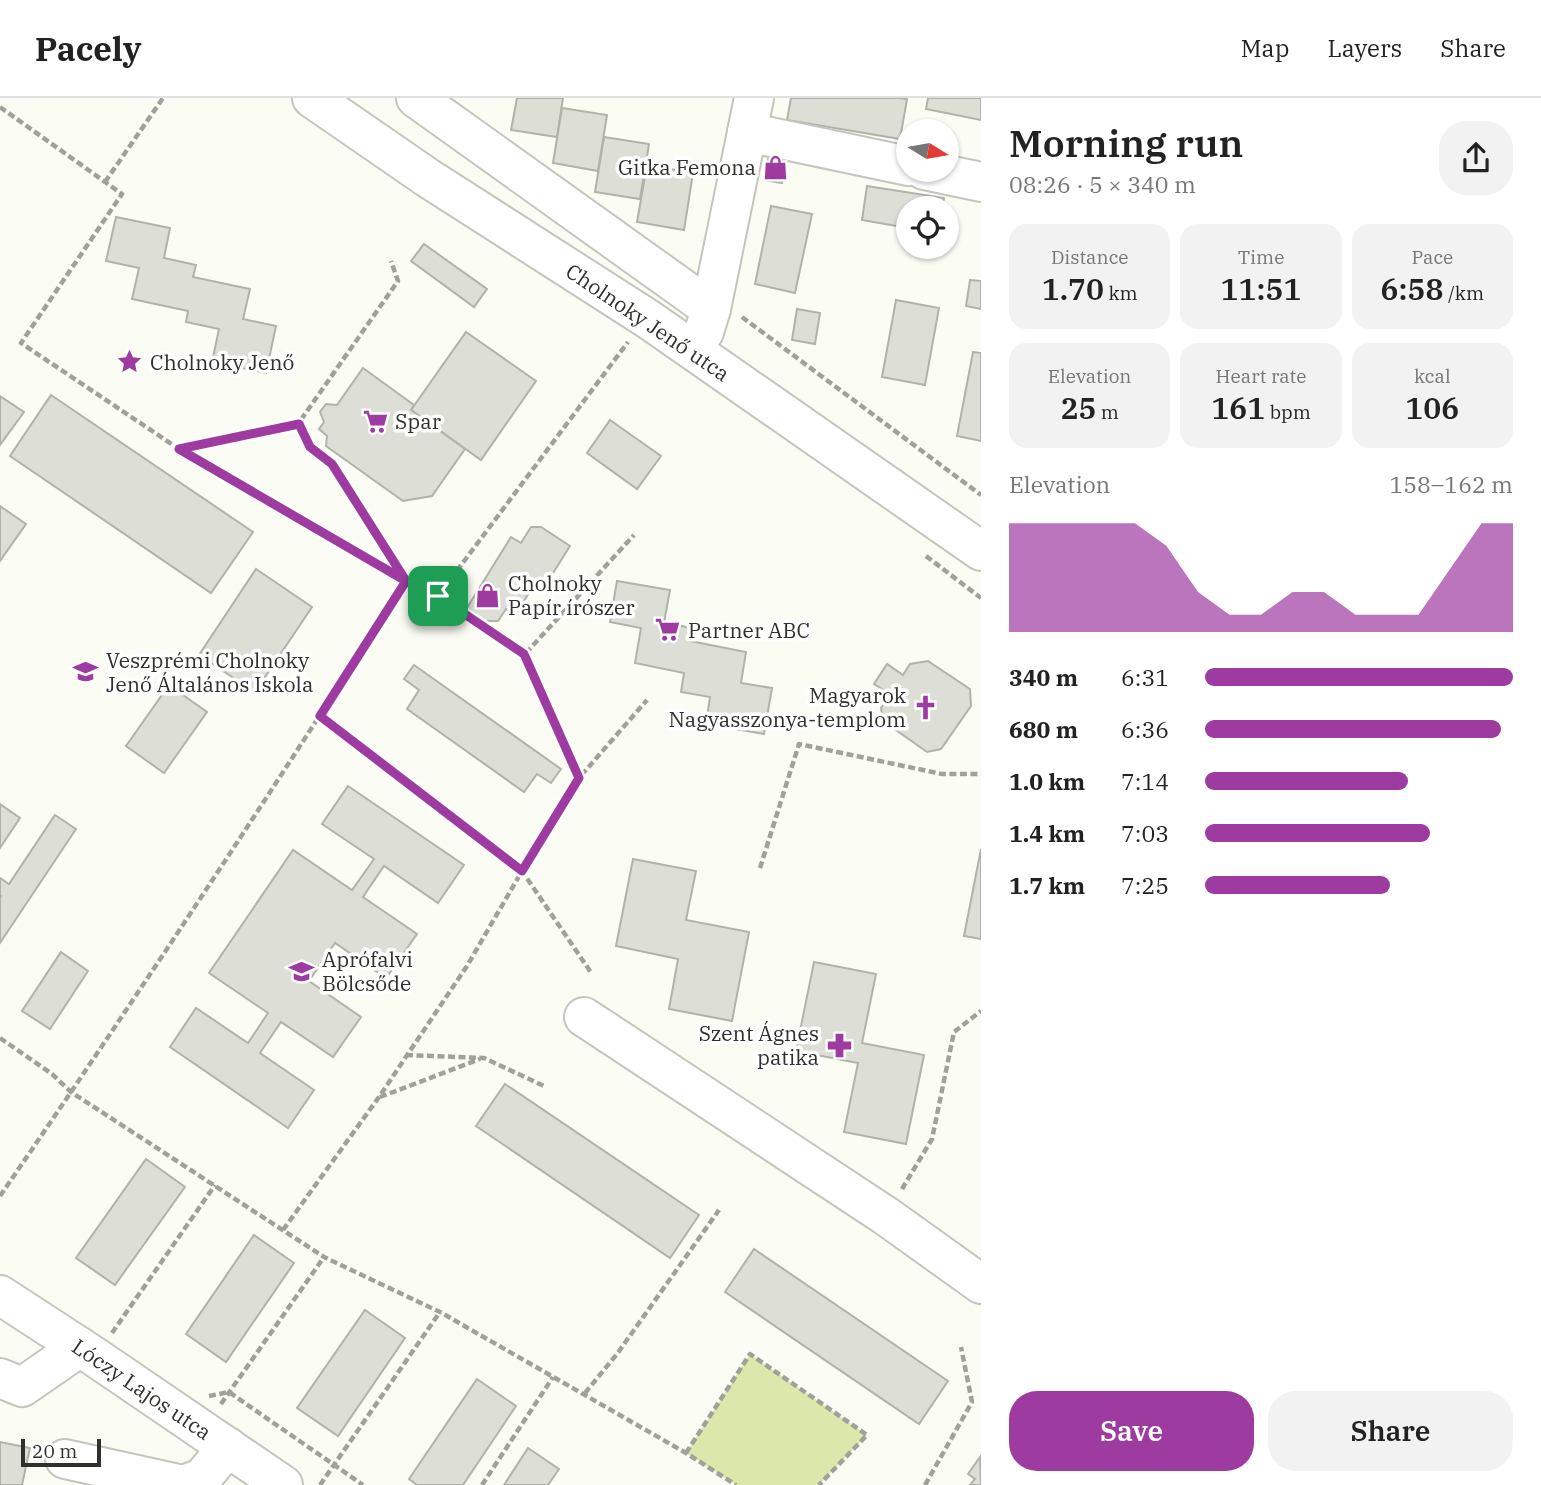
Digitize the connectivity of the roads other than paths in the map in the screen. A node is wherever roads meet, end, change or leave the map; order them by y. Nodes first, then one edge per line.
1 (312, 98) edge
2 (416, 98) edge
3 (750, 115) edge
4 (896, 162) edge
5 (959, 177) edge
6 (981, 182) edge
7 (711, 309) junction
8 (696, 354) junction
9 (981, 551) edge
10 (584, 1017) dead end
11 (981, 1284) edge
12 (0, 1295) edge
13 (88, 1352) junction
14 (0, 1378) edge
15 (217, 1440) junction
16 (65, 1460) dead end
17 (283, 1485) edge

1 - 8 street, Cholnoky Jenő utca
2 - 7 street
3 - 4 street
3 - 7 street
5 - 6 street
7 - 8 street
8 - 9 street, Cholnoky Jenő utca
10 - 11 street
12 - 13 street, Lóczy Lajos utca
13 - 14 street
13 - 15 street, Lóczy Lajos utca
15 - 16 street
15 - 17 street, Lóczy Lajos utca

